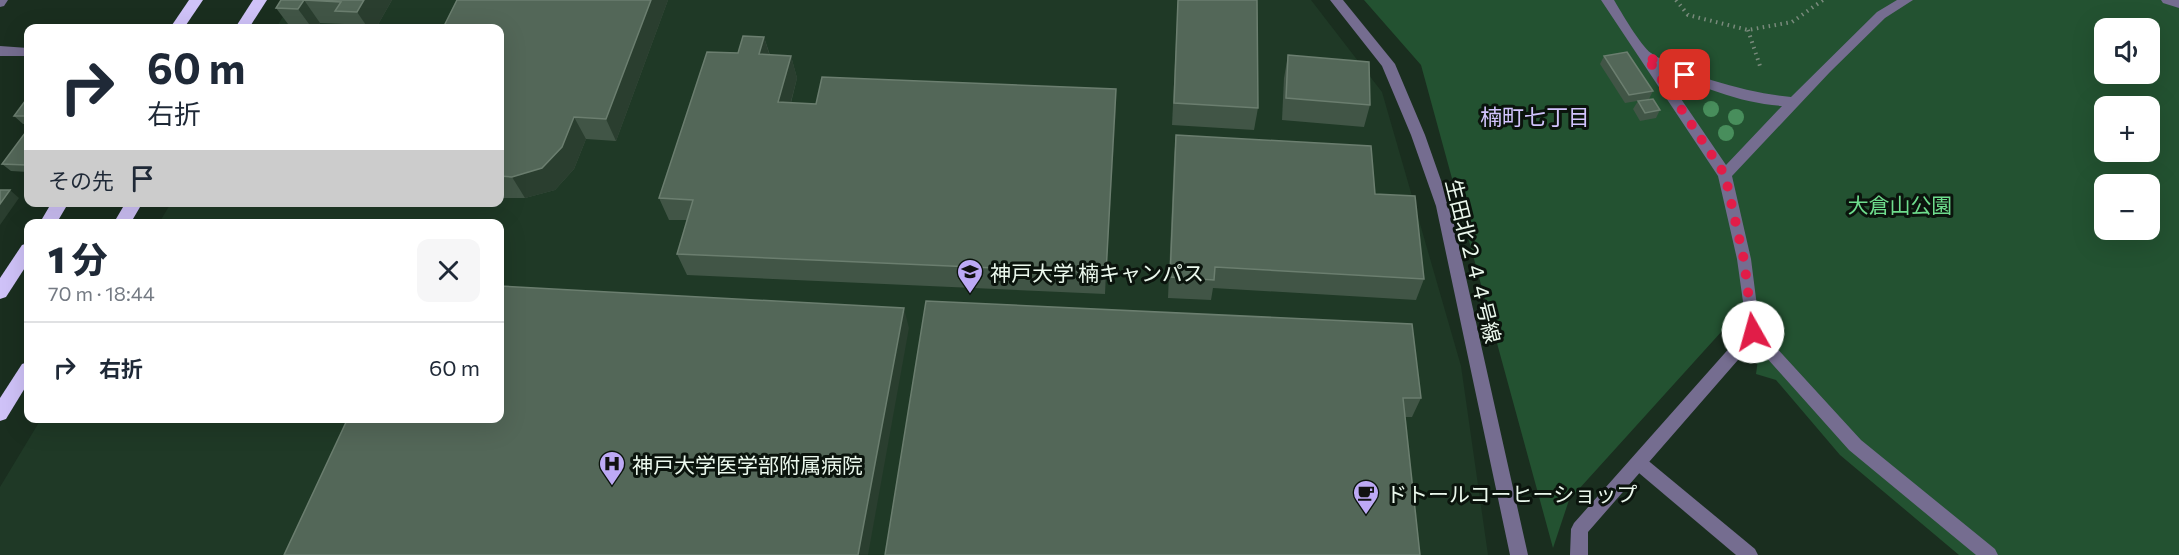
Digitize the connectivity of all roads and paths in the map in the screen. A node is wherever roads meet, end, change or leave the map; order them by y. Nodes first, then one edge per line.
1 (196, 0) edge
2 (260, 0) edge
3 (1336, 0) edge
4 (1607, 0) edge
5 (1676, 0) edge
6 (1823, 0) edge
7 (1907, 0) edge
8 (2167, 0) edge
9 (2179, 4) edge
10 (180, 24) edge
11 (245, 24) edge
12 (1748, 30) junction
13 (0, 51) edge
14 (24, 52) edge
15 (1646, 56) junction
16 (1771, 101) junction
17 (1796, 102) junction
18 (1725, 175) junction
19 (24, 256) edge
20 (0, 292) edge
21 (1753, 332) junction
22 (24, 375) edge
23 (0, 413) edge
24 (1639, 463) junction
25 (1519, 555) edge
26 (1579, 555) edge
27 (1749, 555) edge
28 (1989, 555) edge

1 - 10 highway
2 - 11 highway
3 - 25 street, 生田北２４４号線
4 - 15 street
5 - 12 path
6 - 12 path
7 - 17 street
8 - 9 street
12 - 16 path
13 - 14 street
15 - 16 street
15 - 18 street
16 - 17 street
17 - 18 street
18 - 21 street
19 - 20 highway
21 - 24 street
21 - 28 street
22 - 23 highway
24 - 26 street
24 - 27 street

